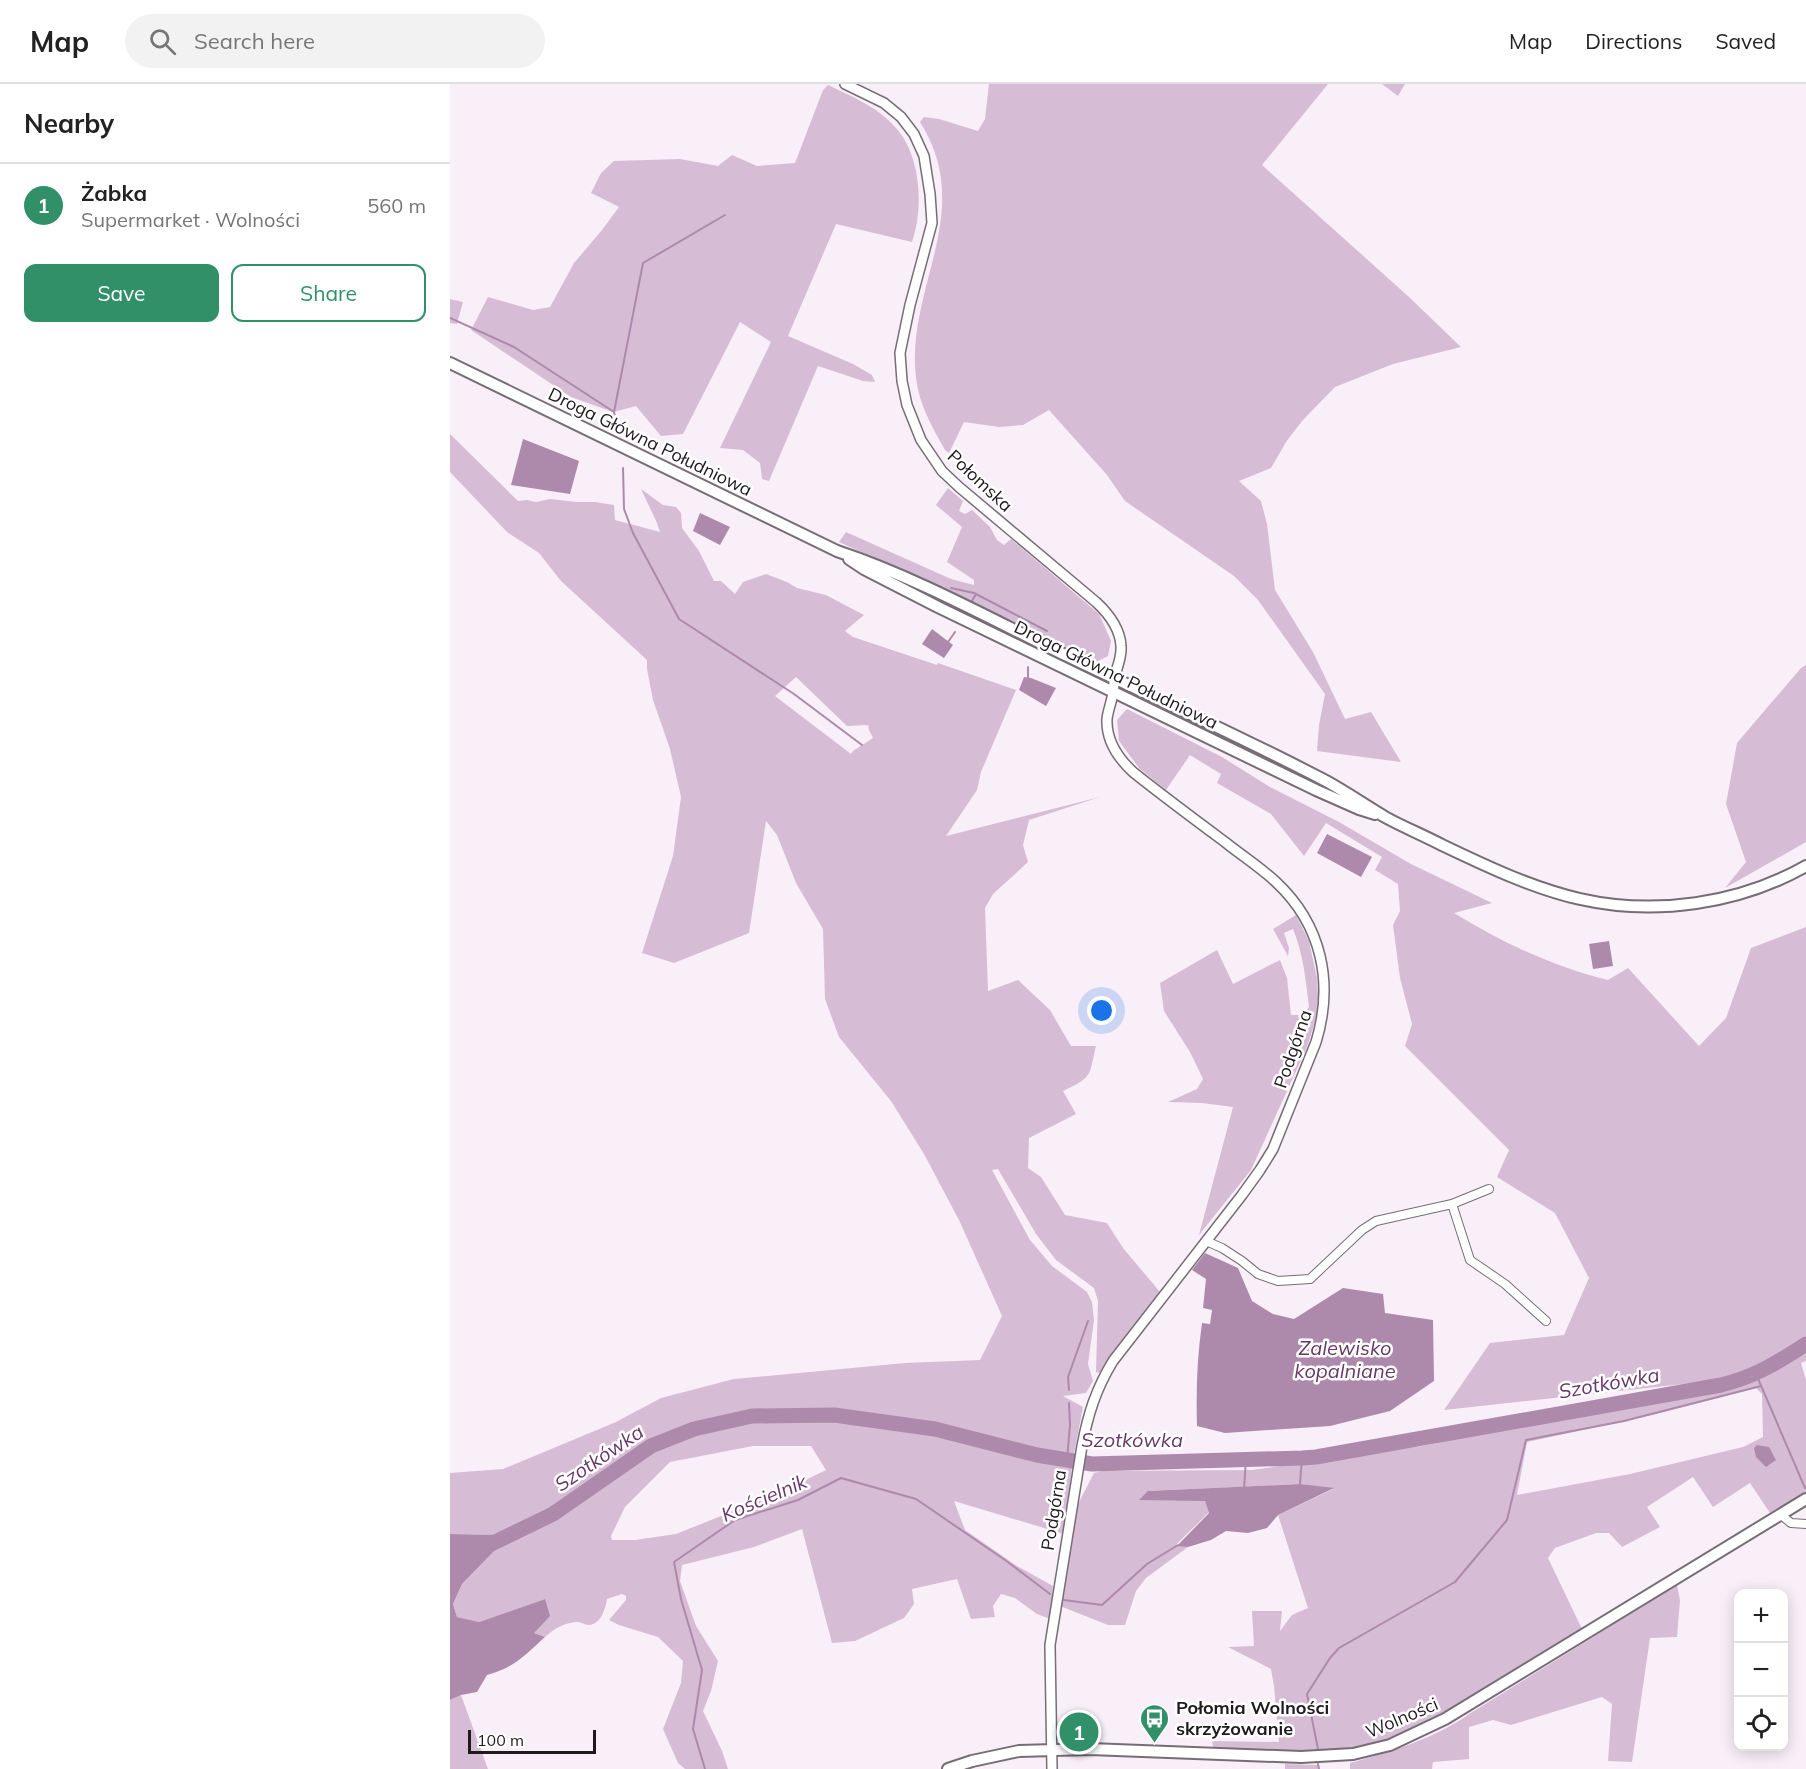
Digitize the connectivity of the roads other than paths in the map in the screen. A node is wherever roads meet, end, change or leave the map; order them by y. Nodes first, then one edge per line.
1 (845, 84) edge
2 (450, 363) edge
3 (837, 551) junction
4 (1114, 678) junction
5 (1113, 692) junction
6 (1170, 800) joint
7 (1386, 817) junction
8 (1806, 866) edge
9 (1489, 1188) dead end
10 (1452, 1204) junction
11 (1206, 1241) junction
12 (1546, 1321) dead end
13 (1806, 1499) edge
14 (1786, 1519) junction
15 (1806, 1524) edge
16 (1052, 1750) junction
17 (948, 1769) edge
18 (1052, 1769) edge

1 - 4 street, Połomska
2 - 3 main road, Droga Główna Południowa
3 - 4 main road, Droga Główna Południowa
3 - 5 main road, Droga Główna Południowa
4 - 5 street, Połomska
4 - 7 main road, Droga Główna Południowa
5 - 6 street, Połomska
5 - 7 main road, Droga Główna Południowa
6 - 11 street, Podgórna
7 - 8 main road, Droga Główna Południowa
9 - 10 street
10 - 11 street
10 - 12 street
11 - 16 street, Podgórna
13 - 14 main road, Wolności
14 - 15 street
14 - 16 main road, Wolności
16 - 17 main road, Wolności
16 - 18 street, Podgórna

